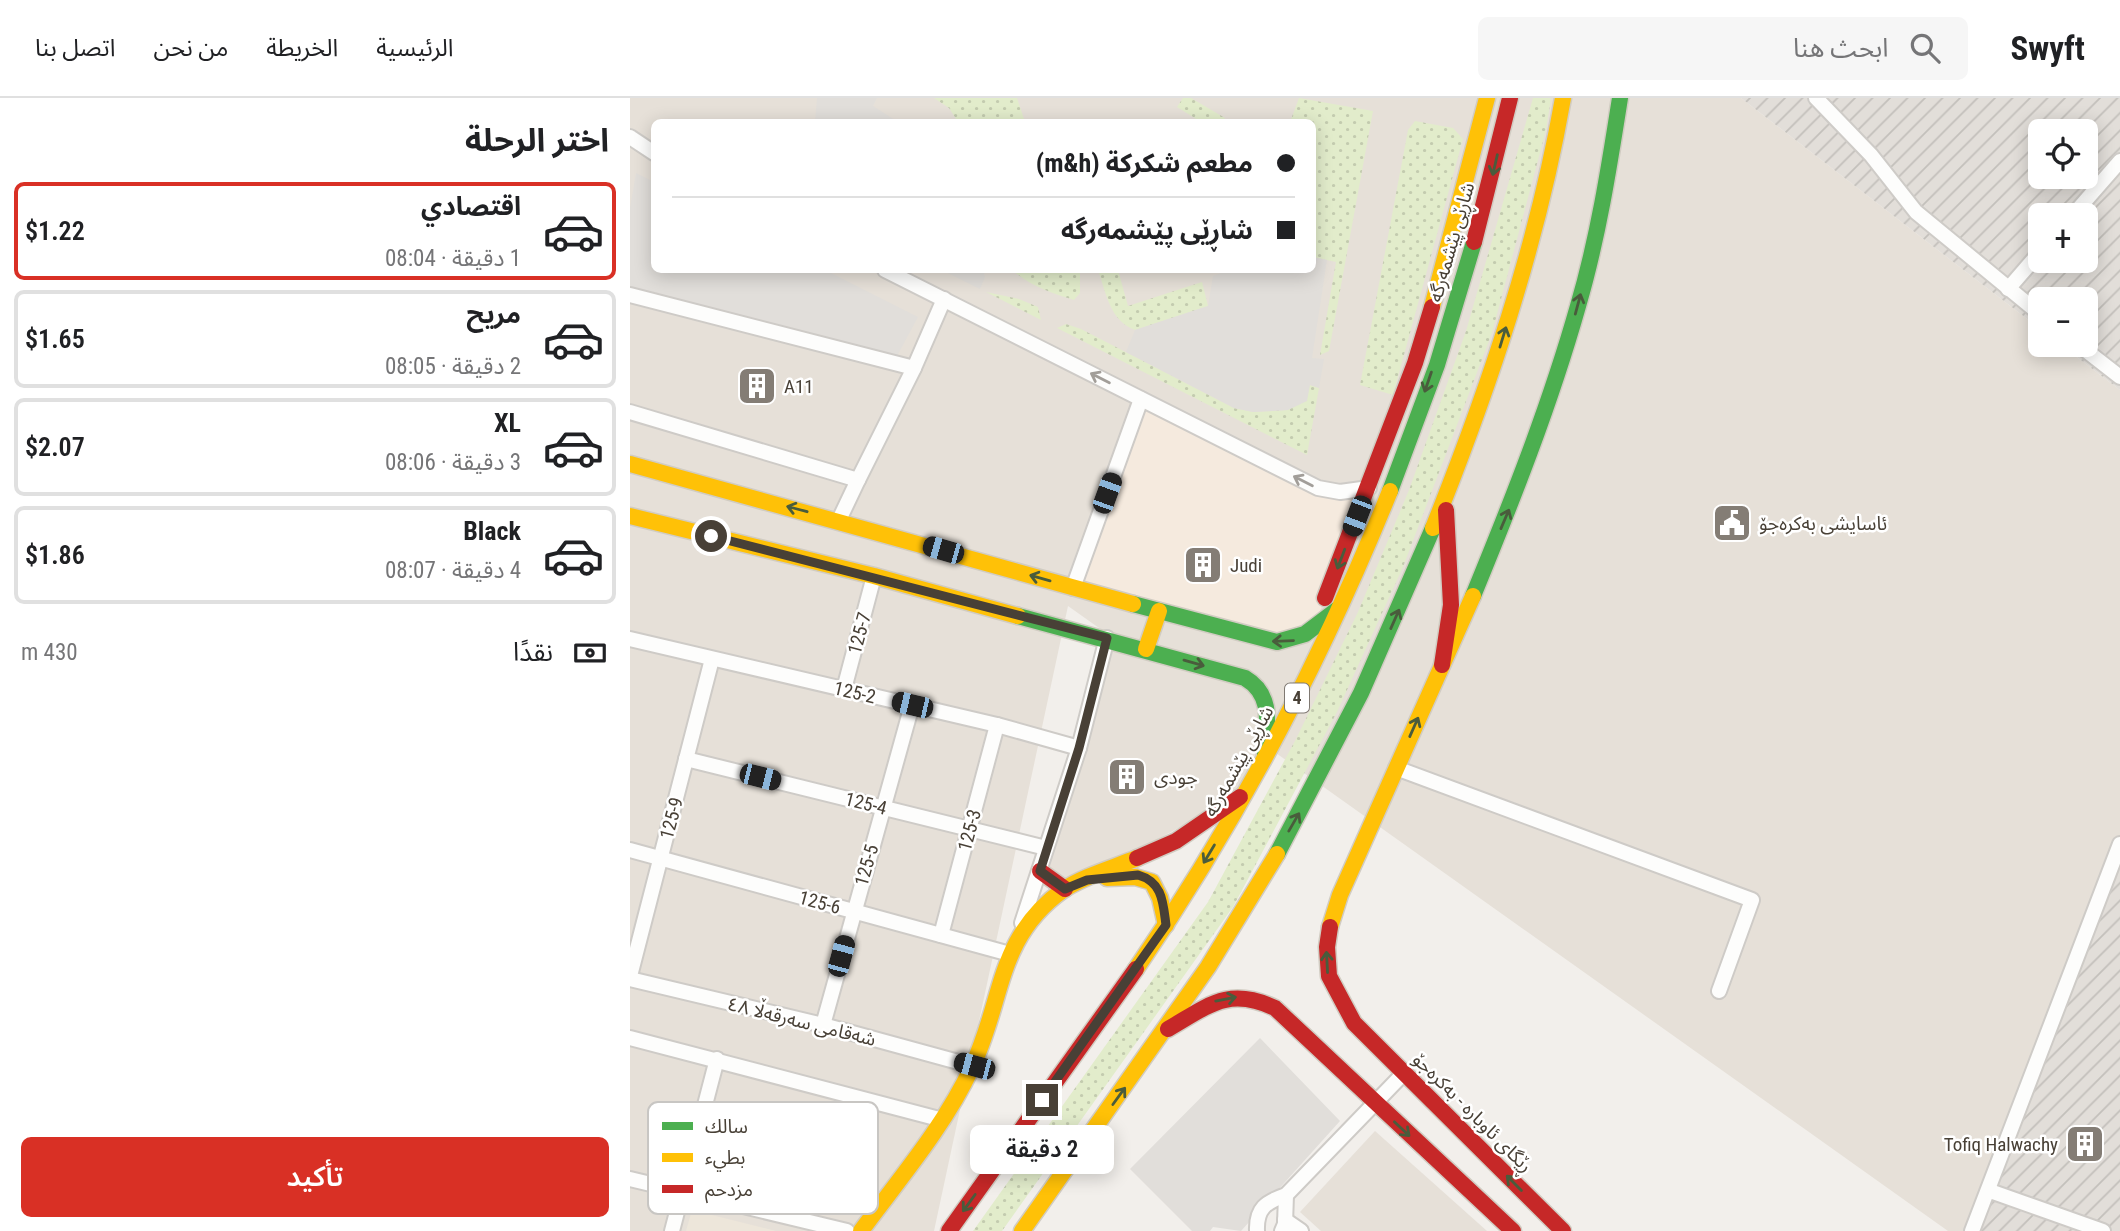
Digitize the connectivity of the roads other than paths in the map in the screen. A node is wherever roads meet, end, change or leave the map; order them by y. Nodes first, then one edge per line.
1 (1487, 98) edge
2 (1510, 98) edge
3 (1563, 98) edge
4 (1620, 98) edge
5 (1816, 98) edge
6 (630, 137) edge
7 (651, 151) edge
8 (2120, 161) edge
9 (2083, 203) edge
10 (2028, 266) edge
11 (890, 273) edge
12 (2008, 289) junction
13 (630, 295) edge
14 (944, 299) junction
15 (2028, 305) edge
16 (2094, 357) edge
17 (914, 368) junction
18 (2120, 377) edge
19 (1141, 399) junction
20 (630, 412) edge
21 (630, 464) edge
22 (858, 480) junction
23 (1368, 488) junction
24 (1448, 488) junction
25 (630, 516) edge
26 (839, 520) junction
27 (874, 576) junction
28 (1073, 588) junction
29 (1339, 607) junction
30 (1159, 611) junction
31 (1312, 631) junction
32 (1107, 638) junction
33 (630, 639) edge
34 (1146, 649) junction
35 (712, 659) junction
36 (1442, 665) junction
37 (844, 689) junction
38 (912, 705) junction
39 (1292, 709) junction
40 (998, 725) junction
41 (1079, 748) junction
42 (1265, 758) junction
43 (686, 759) junction
44 (1396, 768) junction
45 (1247, 791) junction
46 (883, 807) junction
47 (970, 829) junction
48 (2120, 844) edge
49 (1046, 848) junction
50 (630, 850) edge
51 (660, 858) junction
52 (1040, 871) junction
53 (1087, 880) junction
54 (1065, 889) junction
55 (853, 911) junction
56 (1166, 925) junction
57 (941, 935) junction
58 (1017, 937) junction
59 (1010, 954) junction
60 (630, 977) edge
61 (1719, 991) dead end
62 (823, 1025) junction
63 (1166, 1030) junction
64 (630, 1038) edge
65 (717, 1059) junction
66 (974, 1066) junction
67 (1404, 1073) junction
68 (706, 1102) edge
69 (876, 1102) edge
70 (878, 1102) edge
71 (1375, 1104) junction
72 (943, 1120) junction
73 (630, 1179) edge
74 (648, 1182) edge
75 (1990, 1191) junction
76 (1286, 1195) junction
77 (878, 1208) edge
78 (676, 1214) edge
79 (781, 1214) edge
80 (874, 1214) edge
81 (1284, 1226) edge
82 (672, 1231) edge
83 (847, 1231) edge
84 (861, 1231) edge
85 (949, 1231) edge
86 (1022, 1231) edge
87 (1256, 1231) edge
88 (1301, 1231) edge
89 (1513, 1231) edge
90 (1563, 1231) edge
91 (1972, 1231) edge
92 (2104, 1231) edge

1 - 23 main road
2 -> 29 main road, شاڕێی پێشمەرگە / 4
24 -> 3 main road
36 -> 4 main road
5 - 12 street
6 - 7 street
8 - 9 street
10 - 12 street
11 - 14 street
12 - 15 street
13 - 17 street
14 - 17 street
19 -> 14 street
16 - 18 street
17 - 22 street
23 -> 19 street
19 - 28 street
20 - 22 street
26 -> 21 main road
22 - 26 street
23 -> 31 main road
24 - 36 main road
63 -> 24 main road
25 - 27 main road
28 -> 26 main road
27 - 32 main road
27 - 37 street, 125-7
28 - 30 main road
29 - 31 main road
29 - 39 main road, شاڕێی پێشمەرگە / 4
31 -> 30 main road
30 - 34 main road
31 - 39 main road
32 - 34 main road
32 - 41 street
33 - 35 street, 125-2
34 -> 42 main road
35 - 37 street, 125-2
35 - 43 street, 125-9
44 -> 36 main road, ڕێگای ئاوبارە - بەکرەجۆ
37 - 38 street, 125-2
38 - 40 street, 125-2
38 - 46 street, 125-5
39 - 42 main road, شاڕێی پێشمەرگە / 4
40 - 41 street, 125-2
40 - 47 street, 125-3
41 - 49 street
42 - 45 main road, شاڕێی پێشمەرگە / 4
43 - 46 street, 125-4
43 - 51 street, 125-9
44 - 61 street
67 -> 44 main road, ڕێگای ئاوبارە - بەکرەجۆ
45 - 53 main road
45 -> 56 main road, شاڕێی پێشمەرگە / 4
46 - 47 street, 125-4
46 - 55 street, 125-5
47 - 49 street, 125-4
47 - 57 street, 125-3
48 - 75 street
49 - 52 street
50 - 51 street, 125-6
51 - 55 street, 125-6
51 - 60 street, 125-9
52 - 54 main road
52 - 58 street
53 - 54 main road
53 - 56 main road
54 - 58 main road
55 - 57 street, 125-6
55 - 62 street, 125-5
56 -> 85 main road, شاڕێی پێشمەرگە / 4
57 - 59 street, 125-6
58 - 59 main road
59 - 66 main road
60 - 62 street, شەقامی سەرقەڵا ٤٨
62 - 66 street, شەقامی سەرقەڵا ٤٨
63 -> 71 main road
86 -> 63 main road
64 - 65 street
65 - 68 street
65 - 69 street
66 - 72 main road
67 - 71 street
90 -> 67 main road, ڕێگای ئاوبارە - بەکرەجۆ
70 - 72 street
71 - 76 street
71 -> 89 main road
72 - 77 main road
73 - 74 street
75 - 91 street
75 - 92 street
76 - 81 street
76 - 87 street
78 - 82 street
79 - 83 street
80 - 84 main road
81 - 88 street

